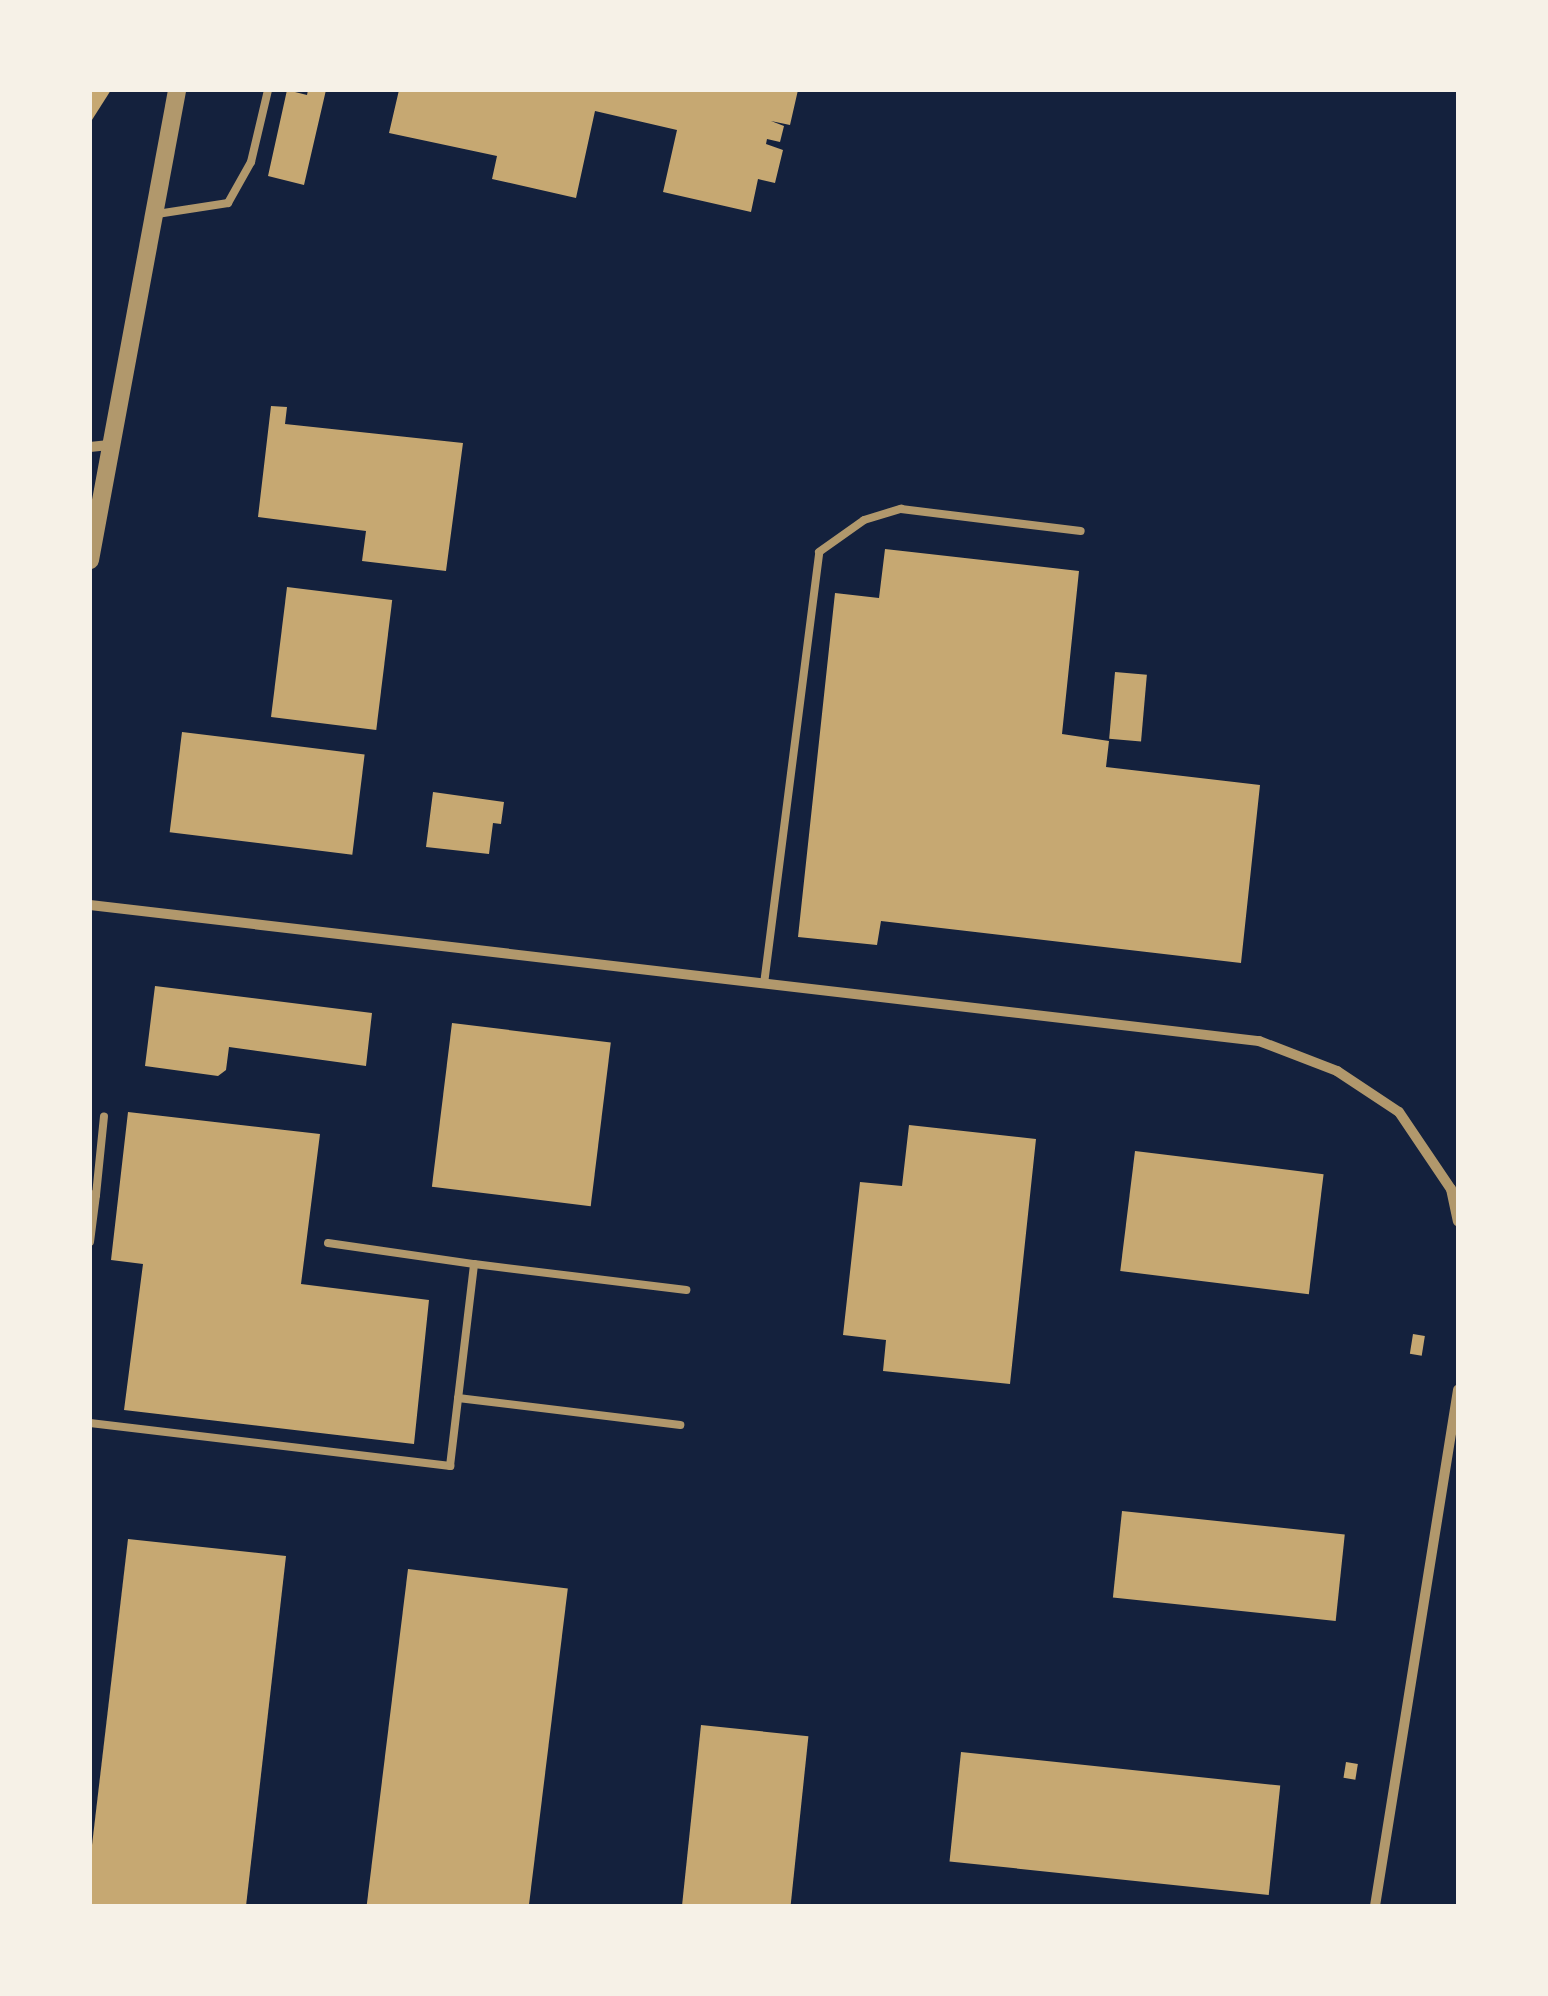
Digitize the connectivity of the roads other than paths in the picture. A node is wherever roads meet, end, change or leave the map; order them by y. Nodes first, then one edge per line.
1 (177, 90) edge
2 (268, 90) edge
3 (152, 214) junction
4 (100, 446) edge
5 (1082, 531) dead end
6 (90, 560) edge
7 (90, 905) edge
8 (764, 984) junction
9 (104, 1116) dead end
10 (93, 1194) edge
11 (1458, 1221) edge
12 (90, 1242) edge
13 (328, 1243) dead end
14 (474, 1264) junction
15 (686, 1290) dead end
16 (1458, 1390) edge
17 (458, 1398) junction
18 (90, 1423) edge
19 (680, 1425) dead end
20 (1375, 1906) edge

1 - 3 street
2 - 3 lane
3 - 4 street
4 - 6 street
5 - 8 lane
7 - 8 street
8 - 11 street
9 - 10 lane
10 - 12 lane
13 - 14 lane
14 - 15 lane
14 - 17 lane
16 - 20 street
17 - 18 lane
17 - 19 lane

